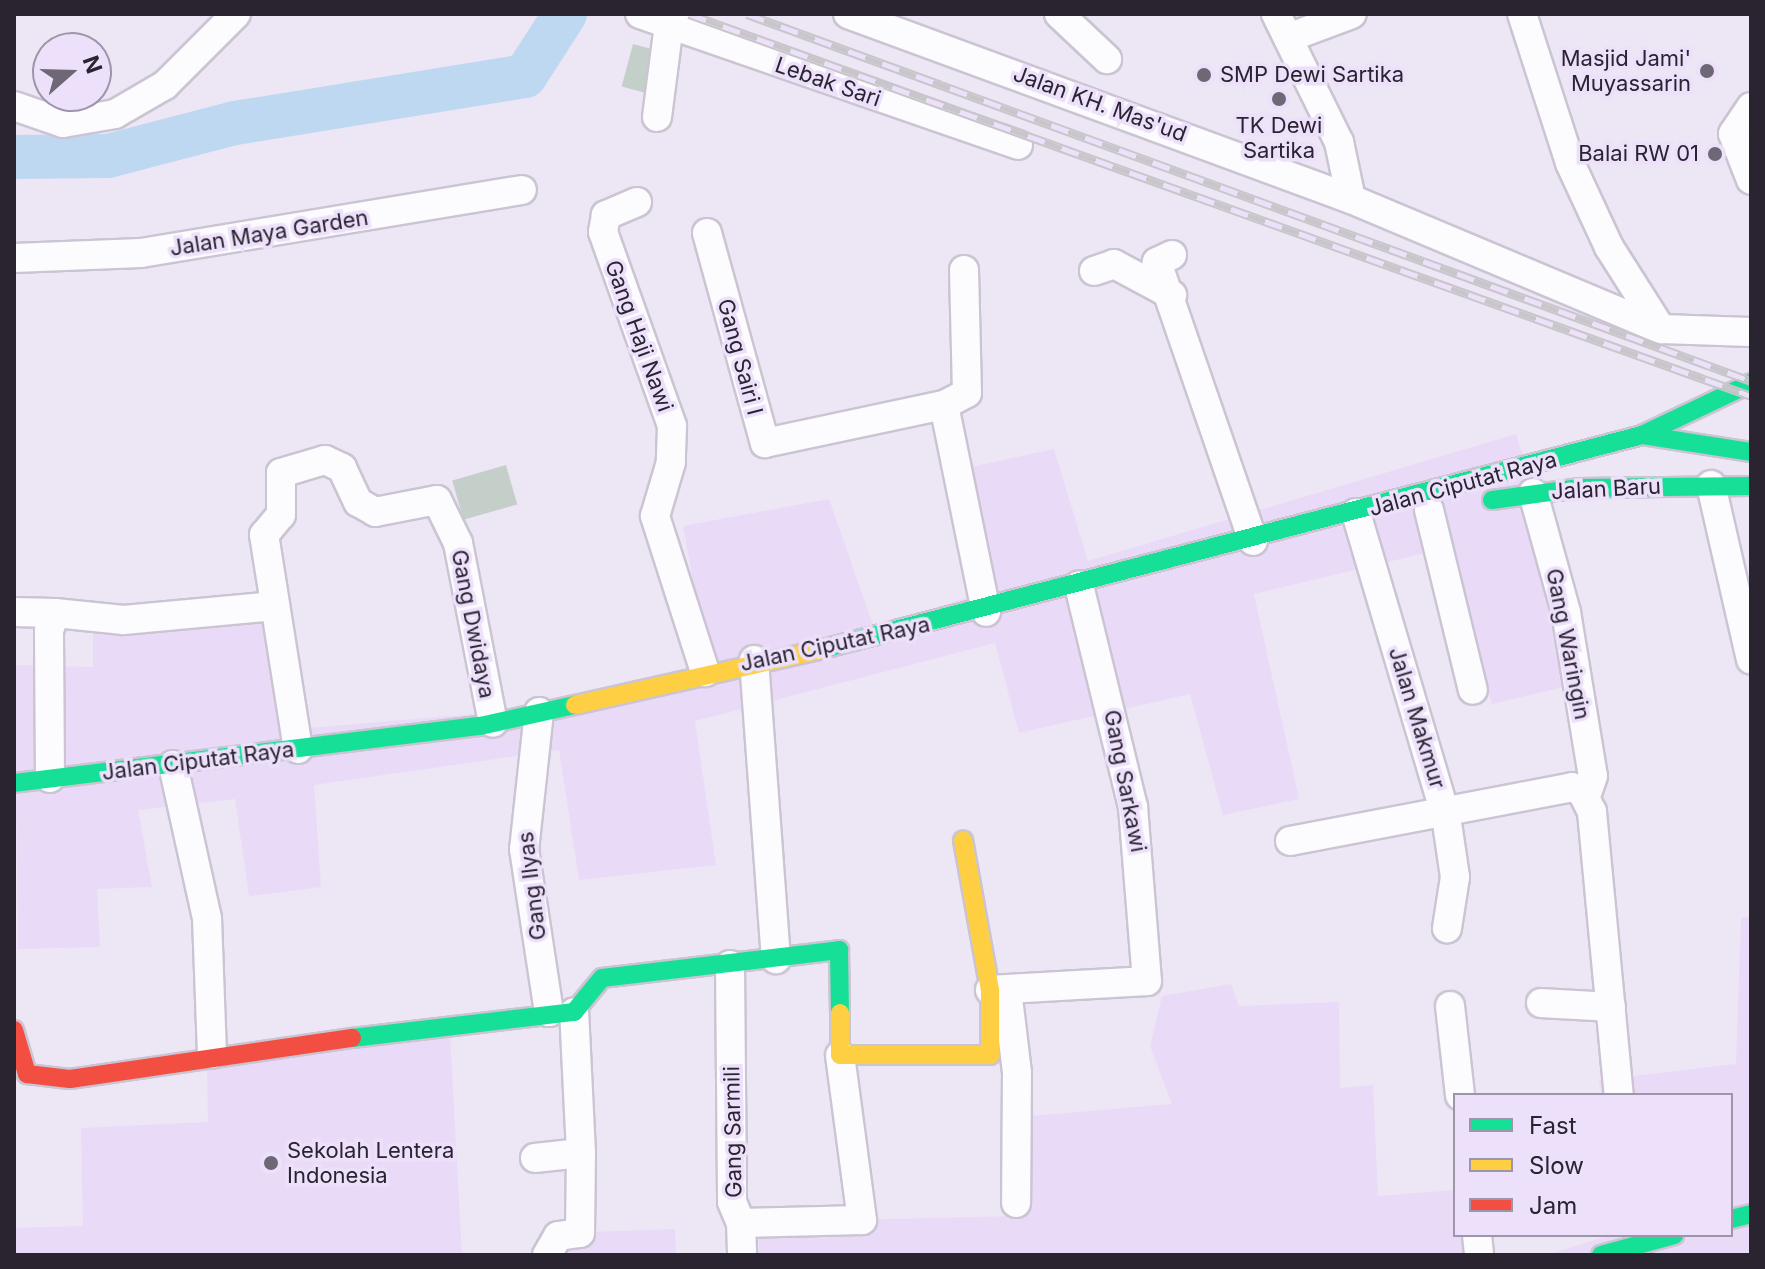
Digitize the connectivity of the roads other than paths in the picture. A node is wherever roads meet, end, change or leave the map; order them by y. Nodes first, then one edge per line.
1 (236, 14) edge
2 (640, 14) edge
3 (848, 14) edge
4 (1059, 14) edge
5 (1352, 14) edge
6 (1522, 14) edge
7 (669, 25) junction
8 (1282, 26) edge
9 (1107, 59) dead end
10 (14, 106) edge
11 (1751, 107) edge
12 (657, 117) dead end
13 (1018, 145) dead end
14 (1751, 180) edge
15 (522, 190) dead end
16 (1351, 199) junction
17 (637, 202) dead end
18 (707, 233) dead end
19 (1172, 255) dead end
20 (14, 258) edge
21 (964, 270) dead end
22 (1094, 271) dead end
23 (1172, 295) junction
24 (1661, 329) junction
25 (1751, 332) edge
26 (1742, 387) edge
27 (944, 405) junction
28 (1642, 435) junction
29 (1680, 438) junction
30 (1751, 452) edge
31 (1711, 485) junction
32 (1751, 486) edge
33 (1533, 493) junction
34 (1442, 505) junction
35 (1356, 513) junction
36 (1253, 541) junction
37 (1079, 585) junction
38 (274, 606) junction
39 (14, 612) edge
40 (986, 612) junction
41 (55, 613) junction
42 (1751, 659) edge
43 (754, 660) junction
44 (705, 672) junction
45 (1473, 690) dead end
46 (539, 712) junction
47 (493, 723) junction
48 (298, 749) junction
49 (173, 765) junction
50 (50, 778) junction
51 (14, 783) edge
52 (1586, 796) junction
53 (1446, 816) junction
54 (963, 840) dead end
55 (1290, 841) dead end
56 (1447, 928) dead end
57 (776, 959) junction
58 (730, 965) junction
59 (998, 990) junction
60 (1541, 1003) dead end
61 (1450, 1006) dead end
62 (1611, 1007) junction
63 (562, 1012) junction
64 (14, 1030) edge
65 (212, 1054) junction
66 (840, 1055) junction
67 (1460, 1093) edge
68 (1619, 1093) edge
69 (581, 1153) junction
70 (535, 1158) dead end
71 (1016, 1203) dead end
72 (741, 1223) junction
73 (1660, 1237) edge
74 (1633, 1241) edge
75 (547, 1255) edge
76 (742, 1255) edge
77 (1601, 1255) edge

1 - 10 street
2 - 7 street, Lebak Sari
3 - 16 street, Jalan KH. Mas'ud
4 - 9 street
5 - 8 street
6 - 24 street
7 - 12 street
7 - 13 street, Lebak Sari
8 - 16 street
11 - 14 street
15 - 20 street, Jalan Maya Garden
16 - 24 street, Jalan KH. Mas'ud
17 - 44 street, Gang Haji Nawi
18 - 27 street, Gang Sairi I
19 - 23 street
21 - 27 street
22 - 23 street
23 - 36 street
24 - 25 street, Jalan KH. Mas'ud
26 - 28 main road
26 - 29 main road
27 - 40 street
28 - 29 main road
28 - 34 main road, Jalan Ciputat Raya
29 - 30 main road
31 - 32 main road, Jalan Baru
31 - 33 main road, Jalan Baru
31 - 42 street
33 - 34 main road, Jalan Baru
33 - 52 street, Gang Waringin
34 - 35 main road, Jalan Ciputat Raya
34 - 45 street
35 - 36 main road, Jalan Ciputat Raya
35 - 53 street, Jalan Makmur
36 - 37 main road, Jalan Ciputat Raya
37 - 40 main road, Jalan Ciputat Raya
37 - 59 street, Gang Sarkawi
38 - 41 street
38 - 47 street, Gang Dwidaya
38 - 48 street
39 - 41 street
40 - 43 main road, Jalan Ciputat Raya
41 - 50 street
43 - 44 main road, Jalan Ciputat Raya
43 - 57 street
44 - 46 main road, Jalan Ciputat Raya
46 - 47 main road, Jalan Ciputat Raya
46 - 63 street, Gang Ilyas
47 - 48 main road, Jalan Ciputat Raya
48 - 49 main road, Jalan Ciputat Raya
49 - 50 main road, Jalan Ciputat Raya
49 - 65 street
50 - 51 main road, Jalan Ciputat Raya
52 - 53 street, Jalan Makmur
52 - 62 street
53 - 55 street
53 - 56 street
54 - 59 main road
57 - 58 main road
57 - 66 main road
58 - 63 main road
58 - 72 street, Gang Sarmili
59 - 66 main road
59 - 71 street
60 - 62 street
61 - 67 street
62 - 68 street
63 - 65 main road
63 - 69 street, Gang Ilyas
64 - 65 main road
66 - 72 street, Gang Sarmili
69 - 70 street
69 - 75 street, Gang Ilyas
72 - 76 street
73 - 74 main road
74 - 77 main road

